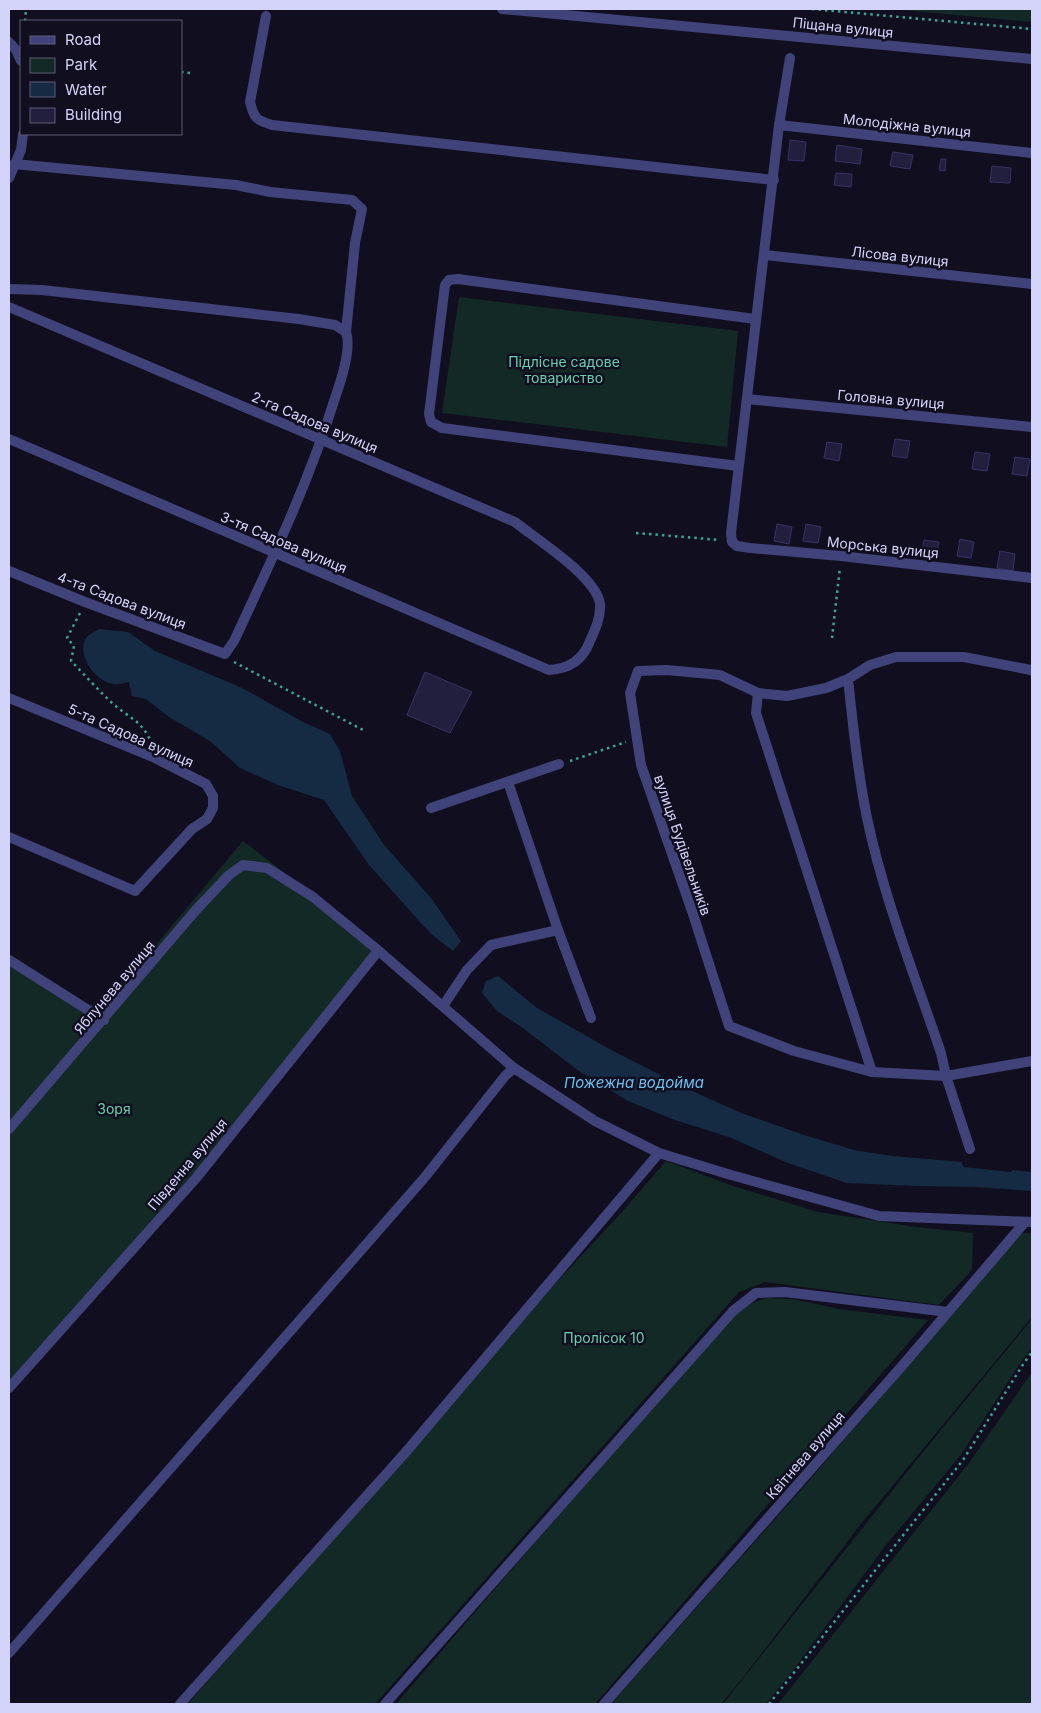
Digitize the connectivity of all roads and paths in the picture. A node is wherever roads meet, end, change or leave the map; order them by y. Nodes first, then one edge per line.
1 (502, 9) edge
2 (812, 9) edge
3 (266, 16) dead end
4 (1032, 29) edge
5 (9, 42) edge
6 (790, 58) dead end
7 (20, 59) edge
8 (1032, 59) edge
9 (182, 72) edge
10 (190, 73) dead end
11 (779, 124) junction
12 (24, 135) edge
13 (1032, 153) edge
14 (14, 164) junction
15 (9, 177) edge
16 (774, 180) junction
17 (765, 255) junction
18 (1032, 284) edge
19 (9, 288) edge
20 (9, 307) edge
21 (755, 319) junction
22 (346, 332) junction
23 (747, 399) junction
24 (1032, 427) edge
25 (9, 439) edge
26 (322, 440) junction
27 (738, 466) junction
28 (636, 533) dead end
29 (732, 542) junction
30 (276, 553) junction
31 (841, 556) junction
32 (9, 571) edge
33 (1032, 578) edge
34 (85, 602) junction
35 (832, 638) dead end
36 (225, 654) junction
37 (549, 670) joint
38 (1032, 671) edge
39 (848, 679) junction
40 (758, 694) junction
41 (9, 698) edge
42 (363, 730) dead end
43 (637, 738) junction
44 (155, 758) junction
45 (559, 764) joint
46 (508, 782) junction
47 (431, 808) dead end
48 (9, 837) edge
49 (558, 930) junction
50 (378, 951) junction
51 (9, 960) edge
52 (443, 1006) junction
53 (591, 1018) dead end
54 (104, 1020) junction
55 (1032, 1061) edge
56 (514, 1068) junction
57 (872, 1072) junction
58 (946, 1076) junction
59 (9, 1129) edge
60 (970, 1149) dead end
61 (659, 1153) junction
62 (1029, 1222) edge
63 (948, 1312) junction
64 (1032, 1352) edge
65 (9, 1388) edge
66 (9, 1653) edge
67 (180, 1704) edge
68 (385, 1704) edge
69 (604, 1704) edge
70 (769, 1704) edge

1 - 8 street, Піщана вулиця
2 - 4 path
3 - 16 street
5 - 7 street
6 - 11 street
9 - 10 path
11 - 13 street, Молодіжна вулиця
11 - 16 street
12 - 14 street
14 - 15 street
14 - 22 street
16 - 17 street
17 - 18 street, Лісова вулиця
17 - 21 street
19 - 22 street
20 - 26 street, 2-га Садова вулиця
21 - 23 street
21 - 27 street
22 - 26 street
23 - 24 street, Головна вулиця
23 - 27 street
25 - 30 street, 3-тя Садова вулиця
26 - 30 street
26 - 37 street, 2-га Садова вулиця
27 - 29 street
28 - 29 path
29 - 31 street, Морська вулиця
30 - 36 street
30 - 37 street, 3-тя Садова вулиця
31 - 33 street, Морська вулиця
31 - 35 path
32 - 34 street, 4-та Садова вулиця
34 - 36 street, 4-та Садова вулиця
34 - 44 path
36 - 42 path
38 - 39 street
39 - 40 street
39 - 58 street
40 - 43 street, вулиця Будівельників
40 - 57 street
41 - 44 street, 5-та Садова вулиця
43 - 45 path
43 - 57 street, вулиця Будівельників
44 - 48 street, 5-та Садова вулиця
45 - 46 street
46 - 47 street
46 - 49 street
49 - 52 street
49 - 53 street
50 - 52 street
50 - 54 street, Яблунева вулиця
50 - 65 street, Південна вулиця
51 - 54 street
52 - 56 street
54 - 59 street, Яблунева вулиця
55 - 58 street
56 - 61 street
56 - 66 street
57 - 58 street
58 - 60 street
61 - 62 street
61 - 67 street
62 - 63 street, Квітнева вулиця
63 - 68 street
63 - 69 street, Квітнева вулиця
64 - 70 path

